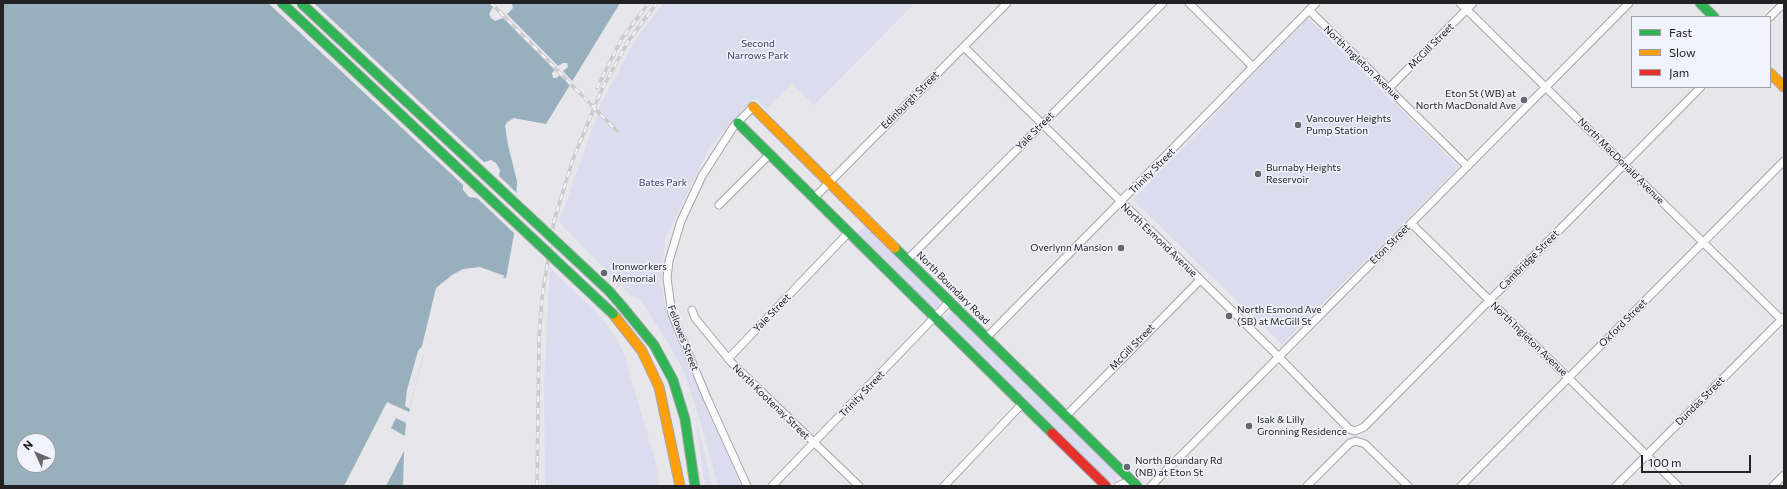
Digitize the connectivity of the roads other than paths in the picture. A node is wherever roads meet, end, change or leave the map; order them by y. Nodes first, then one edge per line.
1 (282, 3) edge
2 (300, 3) edge
3 (1007, 3) edge
4 (1163, 3) edge
5 (1189, 3) edge
6 (1316, 3) edge
7 (1460, 3) edge
8 (1473, 3) edge
9 (1629, 3) edge
10 (1700, 3) edge
11 (1784, 3) edge
12 (1309, 10) junction
13 (1466, 10) junction
14 (1713, 16) edge
15 (1771, 17) edge
16 (964, 47) junction
17 (1253, 67) junction
18 (1771, 74) edge
19 (1545, 87) junction
20 (1784, 87) edge
21 (1700, 88) edge
22 (1388, 89) junction
23 (753, 107) joint
24 (738, 123) junction
25 (1042, 124) junction
26 (770, 154) junction
27 (1784, 161) edge
28 (1624, 164) junction
29 (1467, 166) junction
30 (830, 182) junction
31 (814, 198) junction
32 (1121, 202) junction
33 (719, 205) dead end
34 (1411, 223) junction
35 (849, 232) junction
36 (1703, 243) junction
37 (908, 259) junction
38 (1200, 280) junction
39 (1490, 300) junction
40 (950, 301) junction
41 (692, 310) dead end
42 (935, 317) junction
43 (1783, 320) edge
44 (987, 337) junction
45 (1279, 357) junction
46 (728, 359) junction
47 (1569, 378) junction
48 (1022, 404) junction
49 (1066, 416) junction
50 (1355, 431) joint
51 (814, 444) junction
52 (690, 446) junction
53 (673, 450) junction
54 (1646, 455) junction
55 (1784, 475) edge
56 (1134, 483) edge
57 (675, 486) edge
58 (680, 486) edge
59 (695, 486) edge
60 (698, 486) edge
61 (747, 486) edge
62 (772, 486) edge
63 (859, 486) edge
64 (944, 486) edge
65 (1106, 486) edge
66 (1118, 486) edge
67 (1151, 486) edge
68 (1307, 486) edge
69 (1408, 486) edge
70 (1462, 486) edge
71 (1616, 486) edge
72 (1678, 486) edge
73 (1773, 486) edge

1 - 53 main road, bridge
2 - 52 main road, bridge
3 - 16 street, Edinburgh Street
4 - 25 street, Yale Street
5 - 17 street
6 - 12 street, Trinity Street
7 - 13 street, North MacDonald Avenue
8 - 13 street, McGill Street
9 - 19 street, Eton Street
10 - 14 main road
11 - 15 street
12 - 17 street, Trinity Street
12 - 22 street, North Ingleton Avenue
13 - 19 street, North MacDonald Avenue
13 - 22 street, McGill Street
16 - 25 street, North Esmond Avenue
16 - 30 street, Edinburgh Street
17 - 32 street, Trinity Street
18 - 20 main road
19 - 28 street, North MacDonald Avenue
19 - 29 street, Eton Street
21 - 28 street, Cambridge Street
22 - 29 street, North Ingleton Avenue
23 - 24 street, Fellowes Street
23 - 30 main road, North Boundary Road
24 - 26 main road
24 - 61 street, Fellowes Street
25 - 32 street, North Esmond Avenue
25 - 37 street, Yale Street
26 - 31 main road
26 - 33 street
27 - 36 street, Oxford Street
28 - 36 street, North MacDonald Avenue
28 - 39 street, Cambridge Street
29 - 34 street, Eton Street
30 - 31 street, Edinburgh Street
30 - 37 main road, North Boundary Road
31 - 35 main road
32 - 38 street, North Esmond Avenue
32 - 44 street, Trinity Street
34 - 39 street, North Ingleton Avenue
34 - 45 street, Eton Street
35 - 42 main road
35 - 46 street, Yale Street
36 - 43 street, North MacDonald Avenue
36 - 47 street, Oxford Street
37 - 40 main road, North Boundary Road
38 - 45 street, North Esmond Avenue
38 - 49 street, McGill Street
39 - 47 street, North Ingleton Avenue
39 - 50 street, Cambridge Street
40 - 42 street, Trinity Street
40 - 44 main road, North Boundary Road
41 - 46 street, North Kootenay Street
42 - 48 main road
42 - 51 street, Trinity Street
43 - 54 street, Dundas Street
44 - 49 main road, North Boundary Road
45 - 50 street, North Esmond Avenue
45 - 67 street, Eton Street
46 - 51 street, North Kootenay Street
47 - 54 street, North Ingleton Avenue
47 - 70 street, Oxford Street
48 - 64 street
48 - 65 main road
49 - 56 main road, North Boundary Road
51 - 62 street, Trinity Street
51 - 63 street, North Kootenay Street
52 - 59 main road
52 - 60 main road
53 - 57 main road
53 - 58 main road
54 - 71 street, Dundas Street
54 - 72 street, North Ingleton Avenue
55 - 73 street
56 - 66 street
68 - 69 street

